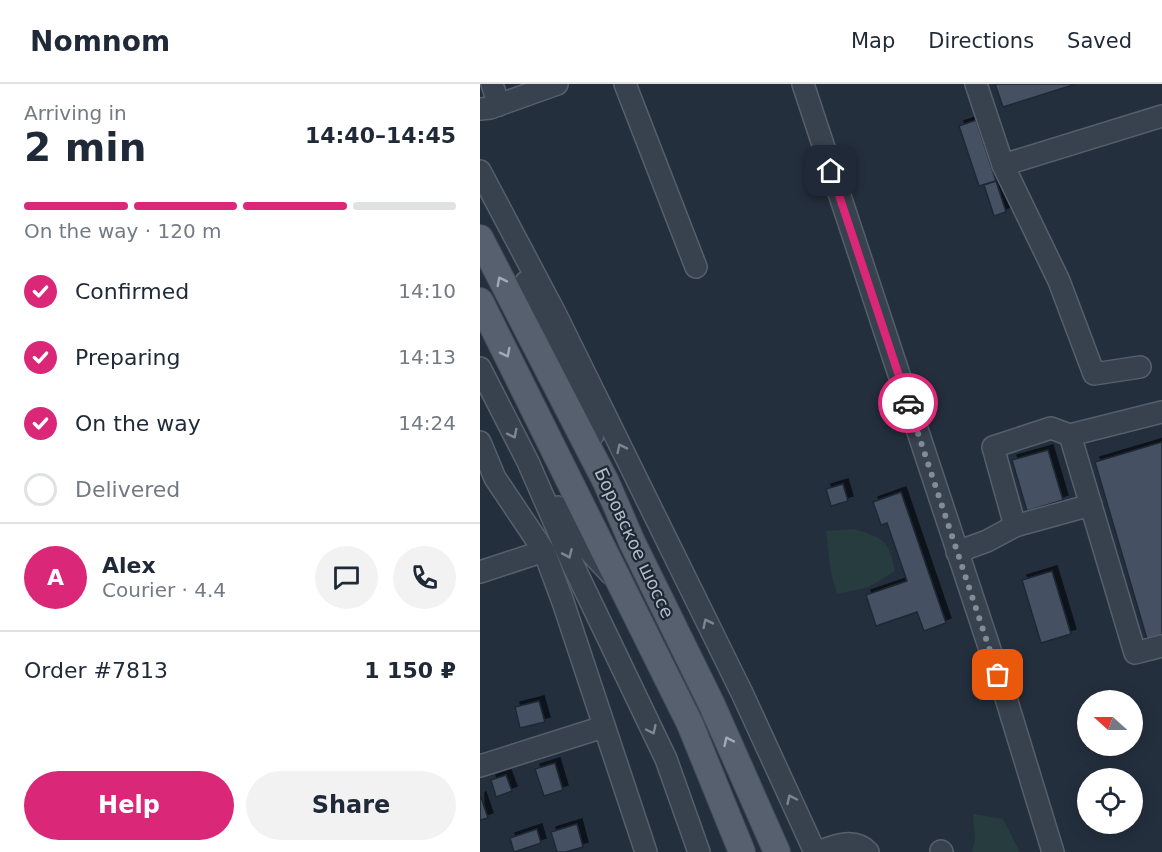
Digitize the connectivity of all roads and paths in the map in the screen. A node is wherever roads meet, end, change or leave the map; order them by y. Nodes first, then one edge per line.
1 (492, 84) edge
2 (557, 84) edge
3 (625, 84) edge
4 (803, 84) edge
5 (976, 84) edge
6 (487, 110) edge
7 (1162, 116) edge
8 (1003, 165) junction
9 (480, 171) edge
10 (506, 221) junction
11 (480, 238) edge
12 (696, 267) dead end
13 (480, 301) edge
14 (1140, 367) dead end
15 (483, 380) edge
16 (1162, 412) edge
17 (1070, 435) junction
18 (480, 442) edge
19 (528, 462) junction
20 (606, 482) junction
21 (1091, 506) junction
22 (1015, 526) junction
23 (544, 551) junction
24 (957, 552) junction
25 (480, 572) edge
26 (621, 584) junction
27 (1162, 646) edge
28 (603, 727) junction
29 (480, 766) edge
30 (646, 852) edge
31 (699, 852) edge
32 (742, 852) edge
33 (777, 852) edge
34 (817, 852) edge
35 (868, 852) edge
36 (1053, 852) edge

1 - 6 street
2 - 6 street
3 - 12 street
4 - 24 street
5 - 8 street
7 - 8 street
8 - 14 street
9 - 10 street
10 - 20 street
34 -> 10 street
20 -> 11 main road, Боровское шоссе
13 -> 26 main road, Боровское шоссе
15 -> 19 street
16 - 17 street
17 - 21 street
17 - 22 street
18 - 23 street
19 - 26 street
19 -> 31 street
33 -> 20 main road, Боровское шоссе
21 - 22 street
21 - 27 street
22 - 24 street
23 - 25 street
23 - 28 street
24 - 36 street
26 - 32 main road, Боровское шоссе
28 - 29 street
28 - 30 street
34 - 35 street

